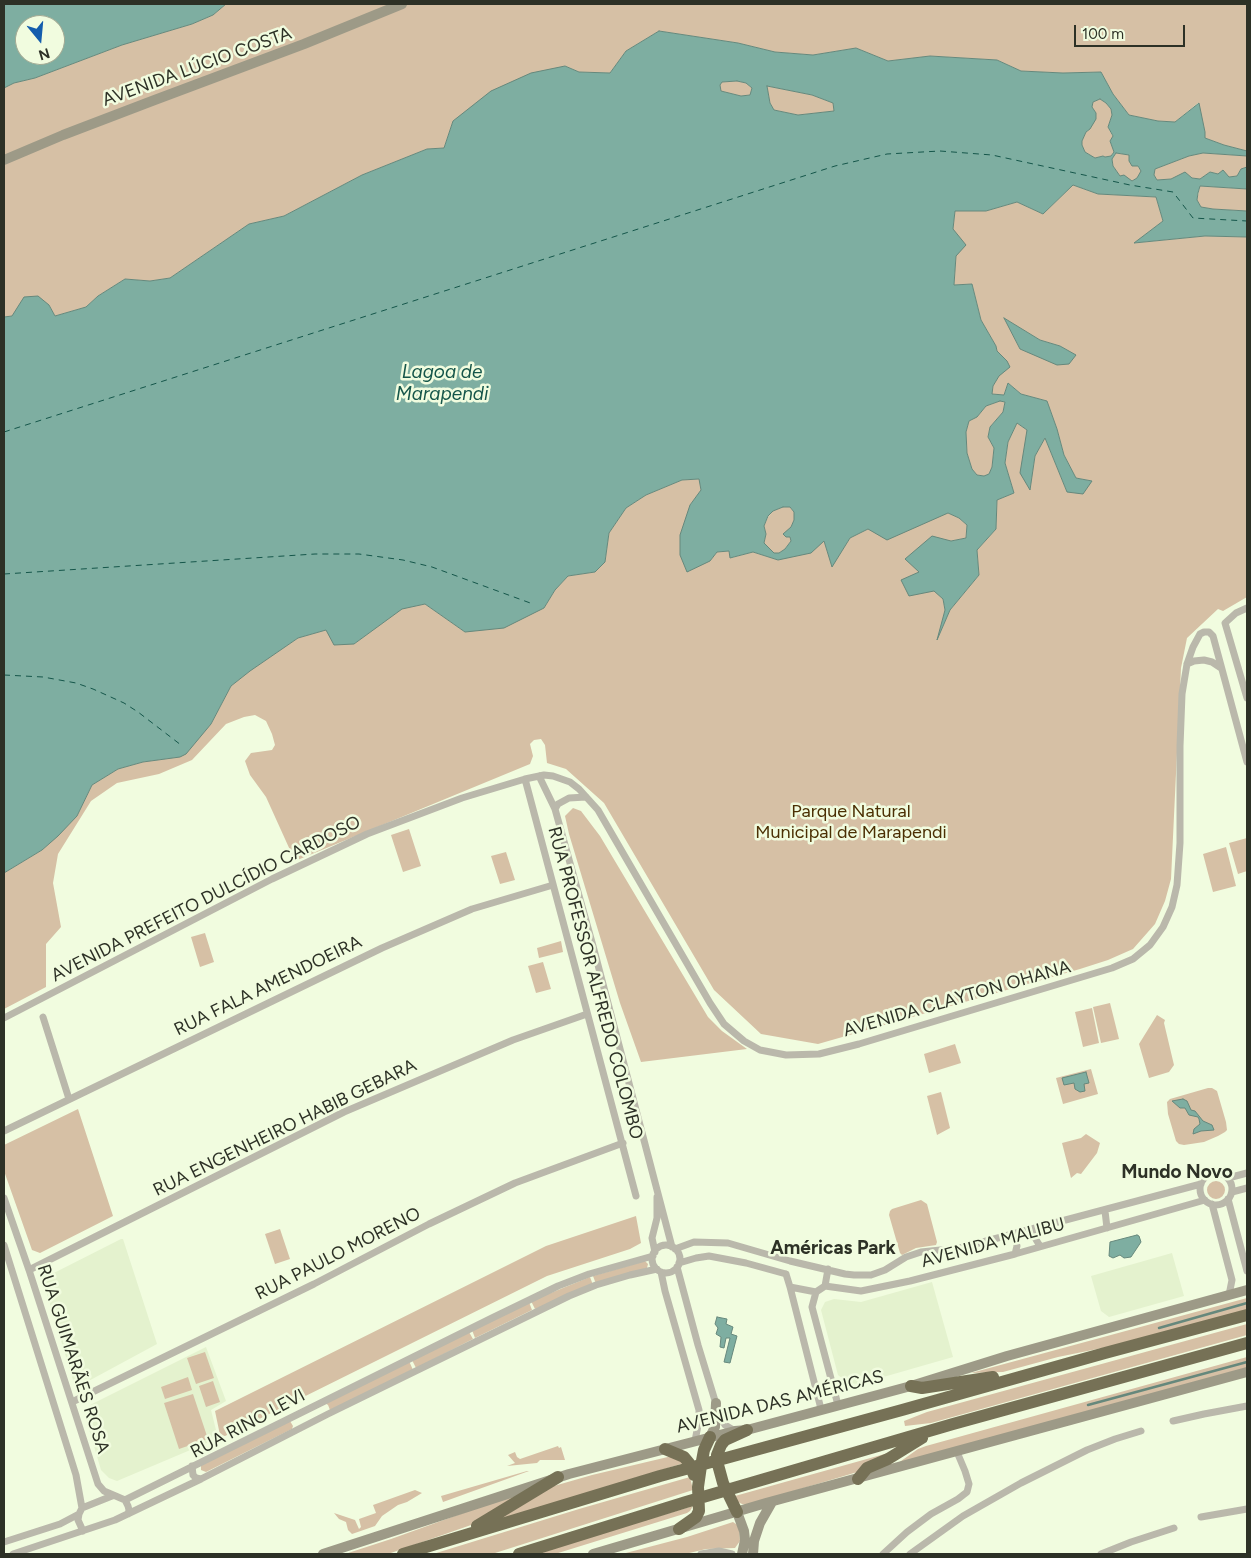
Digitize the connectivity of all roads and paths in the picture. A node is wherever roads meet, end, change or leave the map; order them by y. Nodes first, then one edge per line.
1 (402, 4) edge
2 (4, 160) edge
3 (1247, 608) edge
4 (1187, 664) junction
5 (1221, 668) junction
6 (1246, 690) edge
7 (1247, 698) edge
8 (1247, 762) edge
9 (539, 776) junction
10 (525, 779) junction
11 (586, 797) junction
12 (555, 809) junction
13 (553, 885) junction
14 (587, 1014) junction
15 (43, 1017) dead end
16 (4, 1018) edge
17 (69, 1099) junction
18 (4, 1131) edge
19 (623, 1144) junction
20 (1247, 1172) edge
21 (1228, 1178) junction
22 (1201, 1184) junction
23 (658, 1187) junction
24 (1247, 1188) edge
25 (1230, 1195) junction
26 (636, 1196) dead end
27 (4, 1198) edge
28 (1205, 1200) junction
29 (1212, 1204) junction
30 (1104, 1211) junction
31 (1107, 1228) junction
32 (1034, 1229) junction
33 (1014, 1234) junction
34 (4, 1245) edge
35 (1040, 1246) junction
36 (674, 1248) junction
37 (654, 1254) junction
38 (1015, 1254) junction
39 (790, 1261) junction
40 (678, 1265) junction
41 (828, 1269) junction
42 (29, 1270) junction
43 (659, 1271) junction
44 (1247, 1271) edge
45 (786, 1274) junction
46 (825, 1286) junction
47 (790, 1287) junction
48 (1247, 1290) edge
49 (816, 1292) junction
50 (1229, 1295) junction
51 (1247, 1315) edge
52 (1247, 1343) edge
53 (1247, 1372) edge
54 (1023, 1376) junction
55 (911, 1386) junction
56 (72, 1402) junction
57 (321, 1402) junction
58 (716, 1403) junction
59 (838, 1405) junction
60 (1247, 1406) edge
61 (821, 1409) junction
62 (328, 1414) junction
63 (1173, 1421) dead end
64 (953, 1424) junction
65 (741, 1430) junction
66 (1141, 1431) dead end
67 (710, 1437) junction
68 (695, 1441) junction
69 (665, 1449) junction
70 (957, 1452) junction
71 (717, 1461) junction
72 (192, 1466) junction
73 (696, 1467) junction
74 (558, 1477) junction
75 (201, 1479) junction
76 (858, 1479) junction
77 (725, 1490) junction
78 (699, 1492) junction
79 (112, 1496) junction
80 (124, 1500) junction
81 (772, 1502) junction
82 (1247, 1509) edge
83 (80, 1511) junction
84 (737, 1512) junction
85 (128, 1514) junction
86 (1202, 1517) dead end
87 (1174, 1528) dead end
88 (679, 1529) junction
89 (83, 1531) junction
90 (461, 1536) junction
91 (4, 1542) edge
92 (14, 1554) edge
93 (323, 1554) edge
94 (403, 1554) edge
95 (518, 1554) edge
96 (593, 1554) edge
97 (701, 1554) edge
98 (732, 1554) edge
99 (742, 1554) edge
100 (753, 1554) edge
101 (883, 1554) edge
102 (910, 1554) edge
103 (1101, 1554) edge

1 - 2 main road, AVENIDA LÚCIO COSTA
3 - 6 street
4 - 5 street
4 - 5 street, AVENIDA CLAYTON OHANA
4 - 11 street, AVENIDA CLAYTON OHANA
5 - 8 street
6 - 7 street
9 - 10 street, AVENIDA PREFEITO DULCÍDIO CARDOSO
9 - 11 street, AVENIDA CLAYTON OHANA
9 - 12 street, RUA PROFESSOR ALFREDO COLOMBO
10 - 13 street, RUA PROFESSOR ALFREDO COLOMBO
10 - 16 street, AVENIDA PREFEITO DULCÍDIO CARDOSO
11 - 12 street
12 - 23 street, RUA PROFESSOR ALFREDO COLOMBO
13 - 14 street, RUA PROFESSOR ALFREDO COLOMBO
13 - 17 street, RUA FALA AMENDOEIRA
14 - 19 street, RUA PROFESSOR ALFREDO COLOMBO
14 - 42 street, RUA ENGENHEIRO HABIB GEBARA
15 - 17 street
17 - 18 street, RUA FALA AMENDOEIRA
19 - 26 street, RUA PROFESSOR ALFREDO COLOMBO
19 - 56 street, RUA PAULO MORENO
20 - 21 street
21 - 22 street
21 - 25 street
22 - 28 street
22 - 30 street, AVENIDA MALIBU
23 - 36 street, RUA PROFESSOR ALFREDO COLOMBO
23 - 37 street, RUA PROFESSOR ALFREDO COLOMBO
24 - 25 street
25 - 29 street
25 - 44 street
27 - 42 street, RUA GUIMARÃES ROSA
28 - 29 street
28 - 31 street, AVENIDA MALIBU
29 - 50 street
30 - 31 street
30 - 32 street, AVENIDA MALIBU
31 - 35 street, AVENIDA MALIBU
32 - 33 street, AVENIDA MALIBU
32 - 35 street
33 - 38 street
33 - 41 street, AVENIDA MALIBU
34 - 83 street, RUA GUIMARÃES ROSA
35 - 38 street, AVENIDA MALIBU
36 - 37 street
36 - 39 street, AVENIDA MALIBU
36 - 40 street
37 - 43 street
37 - 57 street, RUA RINO LEVI
38 - 46 street, AVENIDA MALIBU
39 - 41 street, AVENIDA MALIBU
39 - 45 street
40 - 43 street
40 - 45 street
40 - 58 street
41 - 46 street
42 - 56 street, RUA GUIMARÃES ROSA
43 - 62 street, RUA RINO LEVI
43 - 68 street
45 - 47 street
46 - 49 street
47 - 49 street
47 - 61 street
48 - 50 main road, AVENIDA DAS AMÉRICAS
49 - 59 street
50 - 55 main road, AVENIDA DAS AMÉRICAS
51 - 54 highway
52 - 64 highway
53 - 70 main road
54 - 55 highway
54 - 71 highway
55 - 59 main road, AVENIDA DAS AMÉRICAS
56 - 79 street, RUA GUIMARÃES ROSA
57 - 62 street
57 - 72 street, RUA RINO LEVI
58 - 65 street
58 - 67 main road
59 - 61 main road, AVENIDA DAS AMÉRICAS
60 - 63 street
61 - 65 main road, AVENIDA DAS AMÉRICAS
62 - 75 street, RUA RINO LEVI
64 - 76 highway
64 - 77 highway
65 - 67 main road, AVENIDA DAS AMÉRICAS
65 - 71 highway
66 - 102 street
67 - 68 main road, AVENIDA DAS AMÉRICAS
67 - 73 highway
68 - 69 main road, AVENIDA DAS AMÉRICAS
69 - 73 highway
69 - 74 main road, AVENIDA DAS AMÉRICAS
70 - 76 main road
70 - 101 street
71 - 73 highway
71 - 77 highway
72 - 75 street, RUA RINO LEVI
72 - 80 street
73 - 78 highway
73 - 90 highway
74 - 90 highway
74 - 93 main road, AVENIDA DAS AMÉRICAS
75 - 85 street
76 - 81 main road
77 - 78 highway
77 - 84 highway
78 - 88 highway
78 - 95 highway
79 - 80 street
79 - 83 street
80 - 85 street
81 - 84 main road
81 - 100 main road
82 - 86 street
83 - 89 street, RUA GUIMARÃES ROSA
83 - 91 street
84 - 88 main road
84 - 99 main road
85 - 89 street
87 - 103 street
88 - 96 main road
89 - 92 street
90 - 94 highway
97 - 98 street

